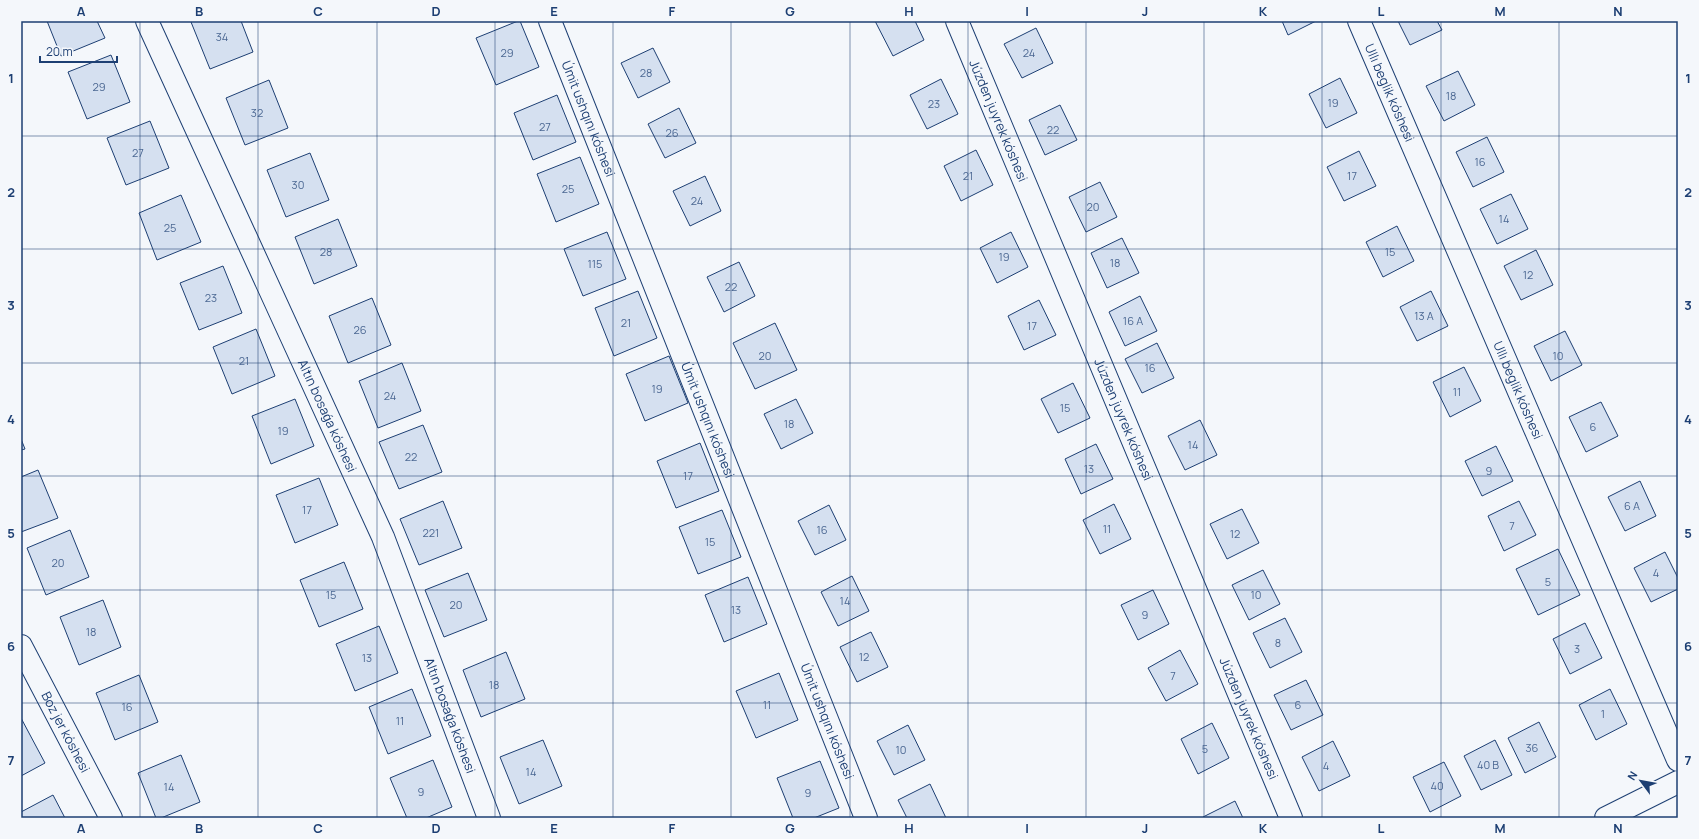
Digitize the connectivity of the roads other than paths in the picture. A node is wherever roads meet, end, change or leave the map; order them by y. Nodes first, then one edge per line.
1 (147, 21) edge
2 (550, 21) edge
3 (957, 21) edge
4 (1359, 21) edge
5 (21, 646) edge
6 (1678, 760) edge
7 (1678, 782) edge
8 (111, 818) edge
9 (489, 818) edge
10 (866, 818) edge
11 (1291, 818) edge
12 (1606, 818) edge

1 - 9 street, Altın bosaǵa kóshesi
2 - 10 street, Úmit ushqını kóshesi
3 - 11 street, Júzden juyrek kóshesi
4 - 6 street, Ullı beglik kóshesi
5 - 8 street, Boz jer kóshesi
7 - 12 street

